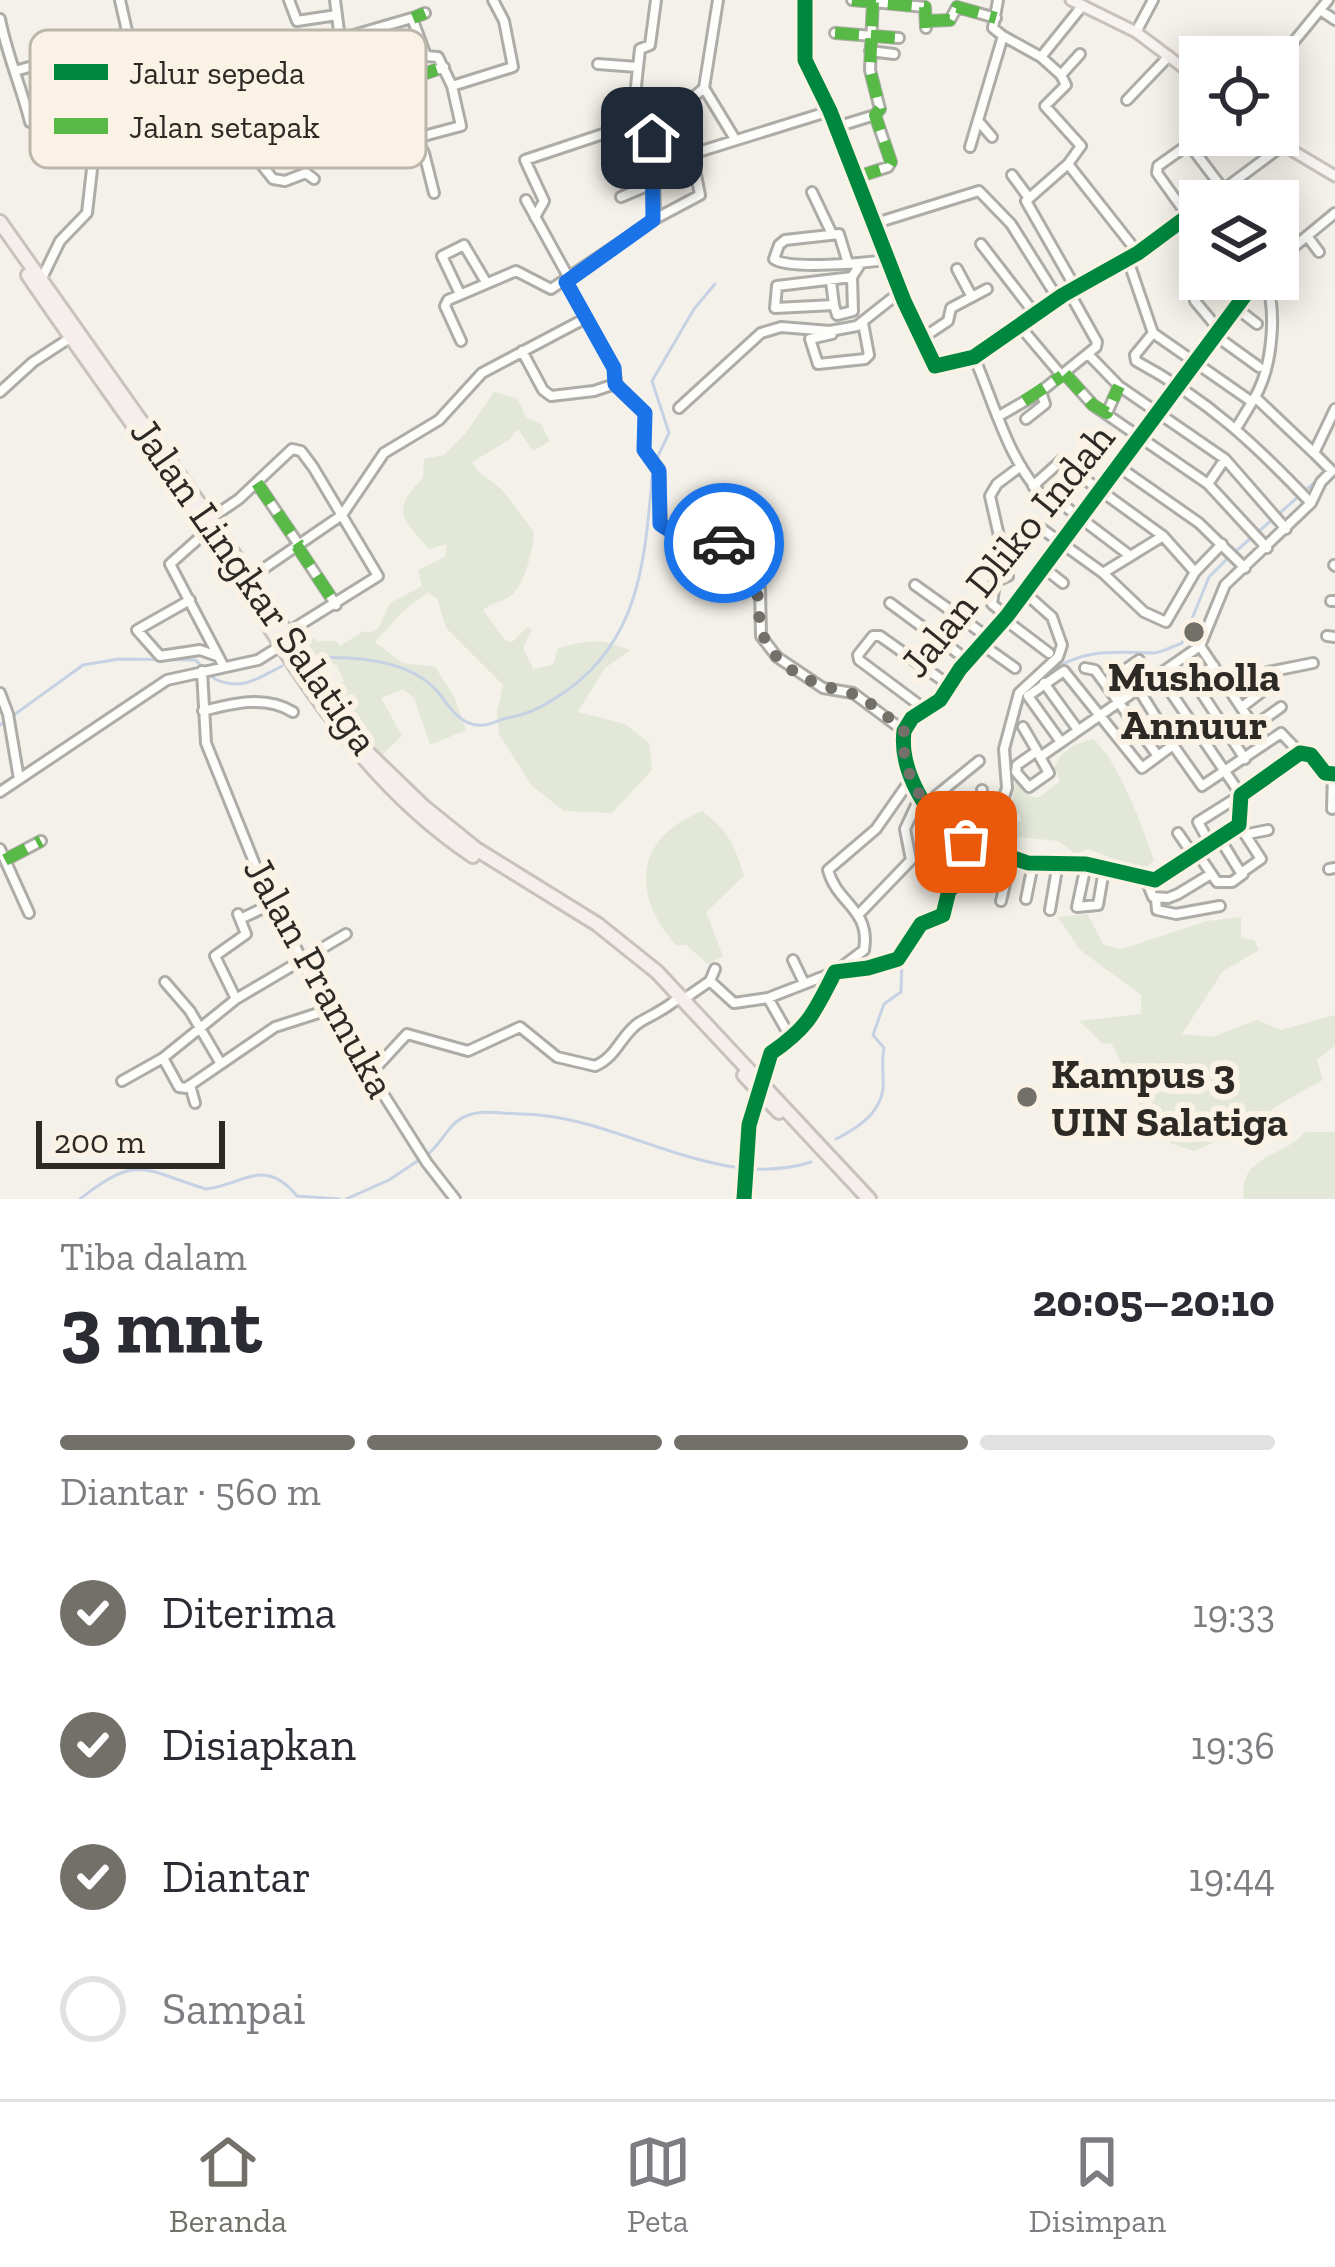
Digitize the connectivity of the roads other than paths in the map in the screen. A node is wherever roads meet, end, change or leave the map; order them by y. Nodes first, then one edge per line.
1 (120, 0) edge
2 (289, 0) edge
3 (335, 0) edge
4 (493, 0) edge
5 (656, 0) edge
6 (718, 0) edge
7 (805, 0) edge
8 (852, 0) edge
9 (873, 0) edge
10 (998, 0) edge
11 (1071, 0) edge
12 (1153, 0) edge
13 (1328, 0) edge
14 (1083, 5) junction
15 (1320, 10) junction
16 (425, 14) dead end
17 (338, 15) junction
18 (413, 18) junction
19 (996, 18) junction
20 (0, 19) edge
21 (1335, 20) edge
22 (127, 30) edge
23 (339, 30) edge
24 (373, 30) edge
25 (417, 30) edge
26 (1136, 32) junction
27 (835, 33) dead end
28 (871, 34) junction
29 (1003, 36) junction
30 (1299, 36) edge
31 (899, 38) dead end
32 (870, 51) junction
33 (894, 54) dead end
34 (1080, 54) dead end
35 (1170, 55) junction
36 (426, 56) edge
37 (1041, 57) junction
38 (1179, 62) edge
39 (598, 64) dead end
40 (30, 66) edge
41 (444, 67) junction
42 (637, 67) junction
43 (14, 70) junction
44 (426, 73) edge
45 (1061, 75) junction
46 (452, 86) junction
47 (704, 88) junction
48 (1127, 100) dead end
49 (830, 111) junction
50 (875, 115) junction
51 (30, 121) edge
52 (979, 122) junction
53 (836, 127) junction
54 (631, 133) junction
55 (655, 134) junction
56 (426, 135) edge
57 (992, 137) dead end
58 (735, 140) junction
59 (970, 147) dead end
60 (1269, 156) edge
61 (1299, 156) edge
62 (426, 160) edge
63 (1067, 164) junction
64 (92, 168) edge
65 (264, 168) edge
66 (1012, 175) dead end
67 (1335, 176) edge
68 (857, 177) junction
69 (314, 178) dead end
70 (1217, 180) edge
71 (1237, 180) edge
72 (654, 183) junction
73 (812, 192) dead end
74 (434, 193) dead end
75 (621, 196) dead end
76 (1029, 198) junction
77 (526, 200) dead end
78 (1179, 204) edge
79 (1335, 212) edge
80 (535, 217) junction
81 (653, 220) junction
82 (0, 222) edge
83 (1179, 222) edge
84 (876, 223) junction
85 (0, 235) edge
86 (832, 235) junction
87 (1307, 236) junction
88 (1299, 243) edge
89 (981, 244) dead end
90 (1318, 252) dead end
91 (1138, 254) junction
92 (890, 259) junction
93 (847, 260) junction
94 (1128, 260) junction
95 (859, 266) junction
96 (957, 269) dead end
97 (852, 277) junction
98 (41, 280) junction
99 (568, 281) junction
100 (831, 281) junction
101 (486, 282) junction
102 (987, 290) dead end
103 (1072, 290) junction
104 (900, 292) junction
105 (460, 294) junction
106 (972, 297) junction
107 (1058, 299) junction
108 (1240, 300) edge
109 (1271, 300) edge
110 (1196, 301) dead end
111 (834, 305) junction
112 (55, 307) junction
113 (1235, 308) junction
114 (1035, 314) junction
115 (586, 318) junction
116 (1257, 324) dead end
117 (1019, 325) junction
118 (863, 326) junction
119 (1153, 333) junction
120 (1218, 333) junction
121 (70, 338) junction
122 (921, 339) junction
123 (461, 341) dead end
124 (522, 351) junction
125 (1088, 354) junction
126 (974, 357) junction
127 (1196, 363) junction
128 (1259, 367) dead end
129 (1063, 375) junction
130 (615, 384) junction
131 (1181, 385) junction
132 (1119, 386) junction
133 (0, 392) edge
134 (1041, 392) junction
135 (1253, 399) junction
136 (679, 408) dead end
137 (1335, 410) edge
138 (1107, 413) junction
139 (1161, 413) junction
140 (999, 416) junction
141 (1025, 419) dead end
142 (1237, 427) junction
143 (1143, 436) junction
144 (1314, 453) junction
145 (1225, 459) junction
146 (1021, 466) junction
147 (1119, 467) junction
148 (257, 483) junction
149 (1208, 484) junction
150 (1033, 486) junction
151 (1100, 491) junction
152 (1305, 498) junction
153 (341, 514) junction
154 (1081, 518) junction
155 (208, 525) junction
156 (1286, 529) junction
157 (1042, 530) dead end
158 (1162, 536) junction
159 (1061, 544) junction
160 (1222, 544) junction
161 (298, 545) junction
162 (1267, 548) junction
163 (1129, 555) junction
164 (1044, 568) junction
165 (1245, 568) junction
166 (1195, 572) junction
167 (1102, 573) junction
168 (250, 578) junction
169 (1063, 583) dead end
170 (915, 585) dead end
171 (1024, 593) junction
172 (190, 600) junction
173 (890, 603) dead end
174 (336, 605) junction
175 (1006, 618) junction
176 (282, 639) junction
177 (986, 642) junction
178 (1200, 646) junction
179 (1139, 660) dead end
180 (1060, 661) junction
181 (221, 662) junction
182 (970, 662) junction
183 (1313, 664) dead end
184 (1214, 666) junction
185 (1015, 668) dead end
186 (1085, 668) dead end
187 (205, 670) junction
188 (1159, 675) junction
189 (1193, 680) junction
190 (1044, 683) junction
191 (949, 685) junction
192 (1138, 689) junction
193 (0, 693) edge
194 (1172, 693) junction
195 (1117, 703) junction
196 (1242, 707) junction
197 (1281, 707) dead end
198 (926, 710) junction
199 (202, 711) junction
200 (293, 712) dead end
201 (1099, 716) junction
202 (1254, 725) junction
203 (1023, 727) dead end
204 (904, 730) junction
205 (1078, 730) junction
206 (1060, 742) junction
207 (1265, 743) junction
208 (1173, 746) junction
209 (1300, 753) junction
210 (1039, 754) junction
211 (1158, 756) junction
212 (1245, 759) junction
213 (980, 760) dead end
214 (1225, 772) junction
215 (1334, 774) edge
216 (19, 779) junction
217 (911, 779) junction
218 (982, 790) dead end
219 (0, 792) edge
220 (1241, 795) junction
221 (924, 800) junction
222 (1332, 809) dead end
223 (1239, 825) junction
224 (946, 827) junction
225 (1268, 830) dead end
226 (1178, 833) dead end
227 (1248, 834) junction
228 (41, 841) dead end
229 (1215, 841) junction
230 (0, 849) edge
231 (989, 850) junction
232 (1196, 855) junction
233 (1010, 858) junction
234 (5, 860) junction
235 (1033, 863) junction
236 (1058, 863) junction
237 (1086, 865) junction
238 (1105, 870) junction
239 (1211, 874) junction
240 (1243, 874) junction
241 (1146, 880) junction
242 (1025, 899) dead end
243 (1156, 899) junction
244 (1001, 901) dead end
245 (274, 903) junction
246 (1220, 906) dead end
247 (1049, 910) dead end
248 (29, 913) dead end
249 (860, 913) junction
250 (346, 934) dead end
251 (305, 959) junction
252 (793, 960) dead end
253 (716, 968) dead end
254 (835, 972) junction
255 (710, 981) junction
256 (165, 982) dead end
257 (804, 983) junction
258 (768, 998) junction
259 (680, 999) junction
260 (236, 1000) junction
261 (331, 1009) junction
262 (202, 1030) junction
263 (792, 1040) junction
264 (163, 1058) junction
265 (220, 1064) junction
266 (371, 1073) junction
267 (122, 1081) dead end
268 (190, 1085) junction
269 (760, 1086) junction
270 (196, 1103) dead end
271 (455, 1199) edge
272 (744, 1199) edge
273 (859, 1199) edge
274 (869, 1199) edge

1 - 22 street
2 - 17 street
3 - 17 street
4 - 46 street
5 - 42 street
6 - 47 street
7 - 49 street
8 - 9 street
9 - 19 street
9 - 28 street
10 - 19 street
11 - 14 main road
12 - 26 street
13 - 15 street
14 - 26 main road
14 - 37 street
15 - 21 street
15 - 30 street
16 - 18 street
17 - 23 street
18 - 24 street
18 - 25 street
19 - 29 street
20 - 43 street
26 - 35 main road
27 - 28 street
28 - 31 street
28 - 32 street
29 - 37 street
29 - 52 street
32 - 33 street
32 - 50 street
34 - 45 street
35 - 38 main road
35 - 48 street
36 - 41 street
37 - 45 street
39 - 42 street
40 - 43 street
41 - 44 street
41 - 46 street
42 - 54 street
43 - 51 street
45 - 63 street
46 - 56 street
47 - 55 street
47 - 58 street
49 - 53 street
49 - 58 street
50 - 53 street
50 - 68 street
52 - 57 street
52 - 59 street
53 - 68 street
54 - 55 street
54 - 80 street
55 - 72 street
58 - 81 street
60 - 71 street
61 - 67 main road
62 - 74 street
63 - 76 street
63 - 91 street
64 - 98 street
65 - 69 street
66 - 76 street
68 - 84 street
70 - 78 street
72 - 75 street
72 - 81 street
73 - 86 street
76 - 103 street
77 - 80 street
79 - 87 street
80 - 99 street
81 - 99 street
82 - 98 highway, Jalan Lingkar Salatiga
83 - 91 street
84 - 92 street
84 - 107 street
85 - 112 highway, Jalan Lingkar Salatiga
86 - 93 street
86 - 93 street
87 - 88 street
87 - 90 street
89 - 114 street
91 - 94 street
92 - 95 street
92 - 104 street
93 - 95 street
94 - 103 street
94 - 119 street
95 - 97 street
96 - 106 street
97 - 100 street
97 - 111 street
98 - 112 highway, Jalan Lingkar Salatiga
99 - 101 street
99 - 115 street
100 - 111 street
100 - 111 street
101 - 105 street
101 - 105 street
102 - 106 street
103 - 107 street
103 - 125 street
104 - 118 street
104 - 122 street
105 - 123 street
106 - 122 street
107 - 114 street
108 - 113 street, Jalan Dliko Indah
109 - 135 street
110 - 120 street
112 - 121 highway, Jalan Lingkar Salatiga
112 - 155 highway, Jalan Lingkar Salatiga
113 - 116 street
113 - 120 street, Jalan Dliko Indah
114 - 117 street
115 - 124 street
115 - 130 street
117 - 126 street
117 - 129 street
118 - 118 street
118 - 136 street
119 - 127 street
119 - 131 street
120 - 127 street, Jalan Dliko Indah
120 - 128 street
121 - 133 street
121 - 155 highway, Jalan Lingkar Salatiga
122 - 126 street
124 - 130 street
124 - 153 street
125 - 129 street
125 - 132 street
126 - 140 street
127 - 131 street, Jalan Dliko Indah
127 - 135 street
129 - 134 street
129 - 138 street
130 - 204 street
131 - 139 street, Jalan Dliko Indah
131 - 142 street
132 - 138 street
132 - 139 street
134 - 140 street
134 - 141 street
135 - 142 street
135 - 144 street
137 - 144 street
138 - 143 street
139 - 143 street, Jalan Dliko Indah
139 - 145 street
140 - 146 street
142 - 152 street
143 - 147 street, Jalan Dliko Indah
143 - 149 street
144 - 152 street
145 - 149 street
145 - 156 street
146 - 150 street
146 - 175 street
147 - 151 street, Jalan Dliko Indah
147 - 160 street
148 - 153 street
148 - 155 street
148 - 161 street
149 - 162 street
150 - 151 street
150 - 154 street
151 - 154 street, Jalan Dliko Indah
151 - 158 street
152 - 156 street
153 - 161 street
153 - 174 street
154 - 159 street, Jalan Dliko Indah
154 - 163 street
155 - 168 highway, Jalan Lingkar Salatiga
155 - 172 street
155 - 176 highway, Jalan Lingkar Salatiga
156 - 162 street
157 - 159 street
158 - 163 street
158 - 166 street
159 - 164 street, Jalan Dliko Indah
159 - 167 street
160 - 165 street
160 - 166 street
161 - 168 street
161 - 174 street
162 - 165 street
163 - 167 street
164 - 169 street
164 - 171 street, Jalan Dliko Indah
165 - 178 street
166 - 167 street
168 - 176 highway, Jalan Lingkar Salatiga
170 - 177 street
171 - 175 street, Jalan Dliko Indah
171 - 180 street
172 - 181 street
172 - 181 street
173 - 182 street
174 - 176 street
175 - 177 street, Jalan Dliko Indah
175 - 180 street
176 - 181 street
176 - 259 highway, Jalan Lingkar Salatiga
177 - 182 street, Jalan Dliko Indah
177 - 185 street
178 - 184 street
178 - 188 street
179 - 192 street
180 - 190 street
180 - 201 street
180 - 231 street
181 - 187 street
182 - 191 street, Jalan Dliko Indah
183 - 196 street
184 - 189 street
184 - 196 street
186 - 195 street
187 - 199 street, Jalan Pramuka
187 - 216 street
188 - 192 street
188 - 194 street
189 - 194 street
189 - 212 street
190 - 205 street
190 - 206 street
191 - 198 street, Jalan Dliko Indah
191 - 198 street
192 - 195 street
192 - 208 street
193 - 216 street
194 - 214 street
195 - 201 street
195 - 211 street
196 - 202 street
197 - 202 street
198 - 204 street, Jalan Dliko Indah
199 - 200 street
199 - 245 street, Jalan Pramuka
201 - 205 street
201 - 211 street
202 - 207 street
203 - 210 street
204 - 217 street, Jalan Dliko Indah
205 - 206 street
206 - 210 street
207 - 209 street
207 - 212 street
208 - 211 street
208 - 214 street
209 - 215 street
209 - 220 street
210 - 210 street
212 - 214 street
213 - 221 street
214 - 220 street
215 - 222 street
216 - 219 street
217 - 221 street, Jalan Dliko Indah
217 - 249 street
218 - 224 street
220 - 223 street
220 - 229 street
221 - 224 street, Jalan Dliko Indah
221 - 249 street
223 - 227 street
223 - 229 street
224 - 231 street, Jalan Dliko Indah
225 - 227 street
226 - 232 street
227 - 240 street
228 - 234 street
229 - 232 street
229 - 240 street
230 - 234 street
231 - 233 street, Jalan Dliko Indah
231 - 254 street
232 - 239 street
232 - 241 street
233 - 235 street, Jalan Dliko Indah
233 - 244 street
234 - 248 street
235 - 236 street, Jalan Dliko Indah
235 - 242 street
236 - 237 street, Jalan Dliko Indah
236 - 247 street
237 - 238 street, Jalan Dliko Indah
237 - 238 street
238 - 241 street, Jalan Dliko Indah
239 - 240 street
239 - 243 street
241 - 243 street
243 - 246 street
245 - 251 street, Jalan Pramuka
245 - 260 street
249 - 254 street
250 - 251 street
251 - 260 street
251 - 261 street, Jalan Pramuka
252 - 257 street
253 - 255 street
254 - 257 street
254 - 263 street
255 - 258 street
255 - 259 street
256 - 262 street
257 - 258 street
258 - 263 street
259 - 266 street
259 - 269 highway, Jalan Lingkar Salatiga
260 - 262 street
261 - 265 street
261 - 266 street, Jalan Pramuka
262 - 264 street
262 - 265 street
263 - 269 street
264 - 267 street
264 - 268 street
265 - 268 street
266 - 271 street, Jalan Pramuka
268 - 270 street
269 - 272 street
269 - 273 highway, Jalan Lingkar Salatiga
269 - 274 highway, Jalan Lingkar Salatiga

